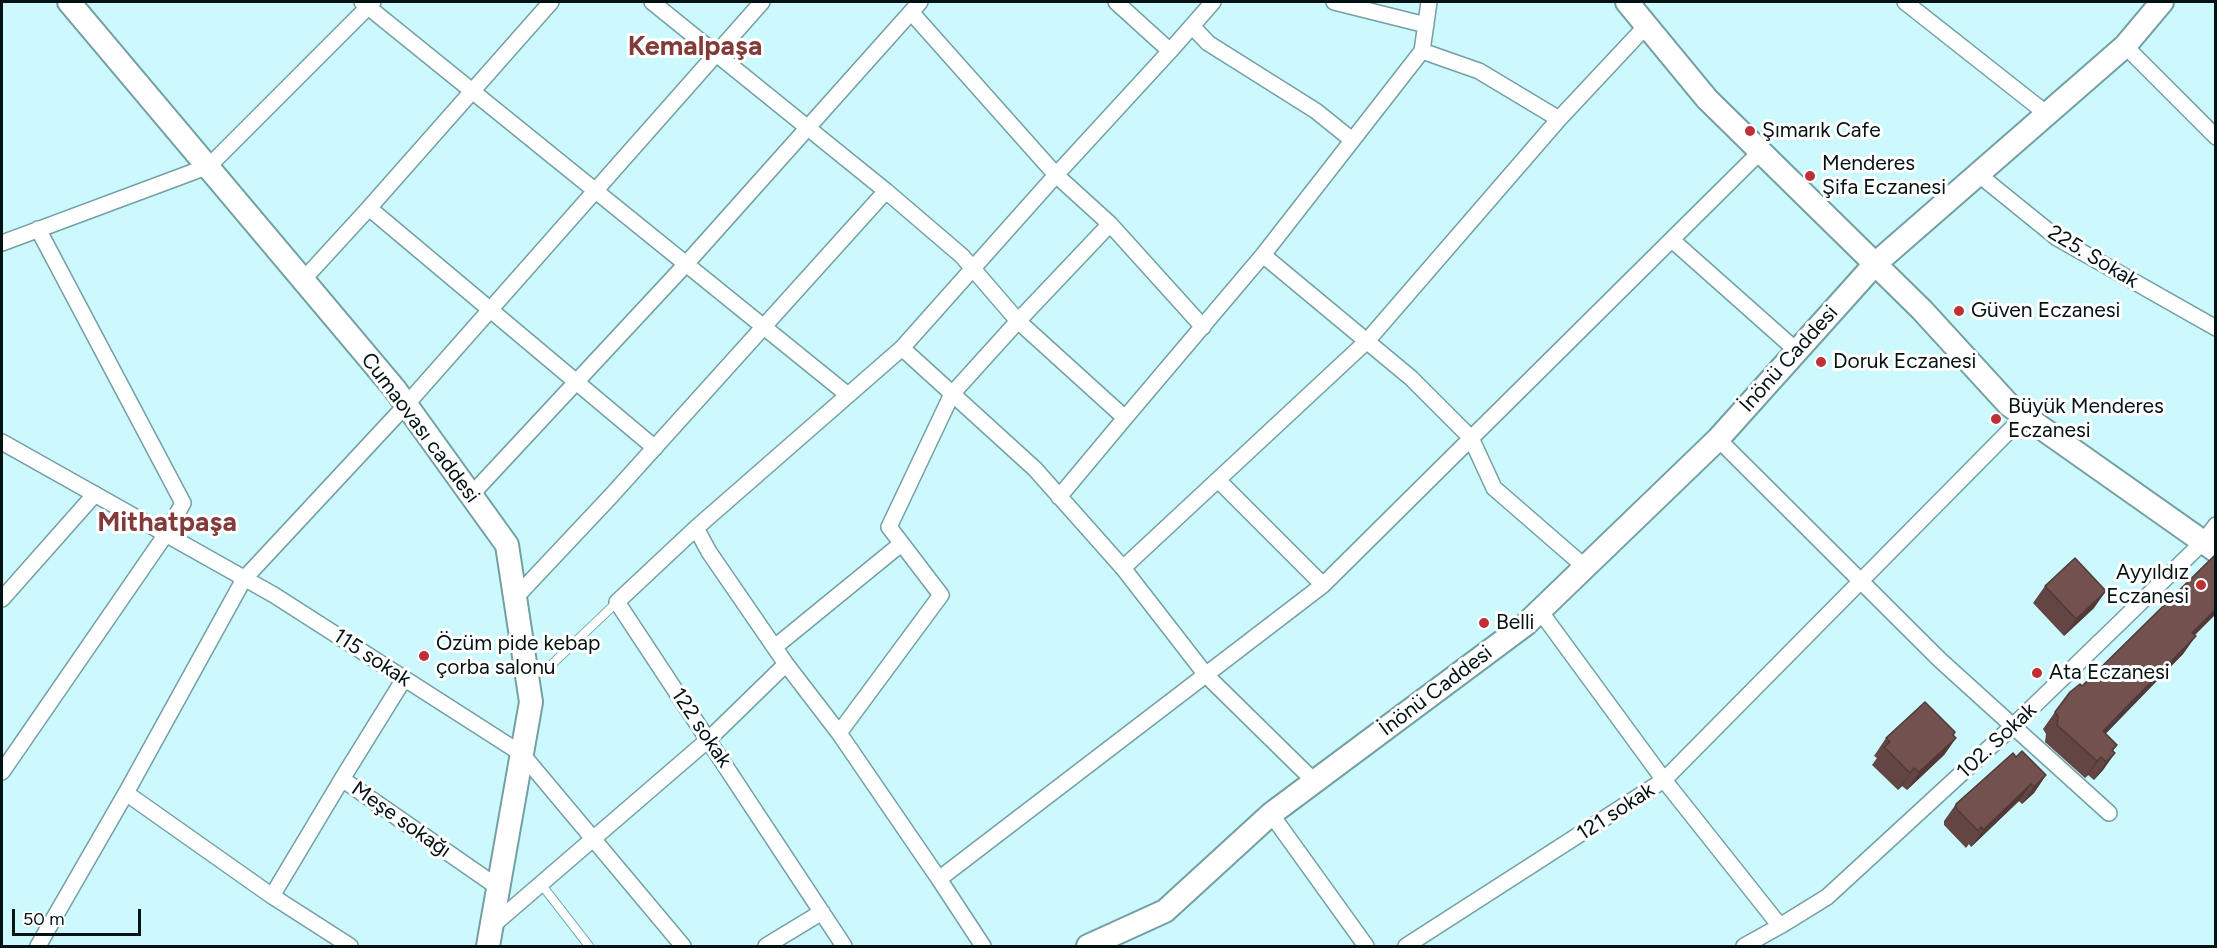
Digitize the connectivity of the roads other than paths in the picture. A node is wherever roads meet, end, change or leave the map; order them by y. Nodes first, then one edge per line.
1 (69, 2) edge
2 (550, 2) edge
3 (652, 2) edge
4 (762, 2) edge
5 (1116, 2) edge
6 (1213, 2) edge
7 (1334, 2) edge
8 (1429, 2) edge
9 (1627, 2) edge
10 (1905, 2) edge
11 (2162, 2) edge
12 (368, 3) edge
13 (915, 7) edge
14 (1426, 25) junction
15 (1647, 25) junction
16 (1192, 26) junction
17 (2125, 46) junction
18 (1170, 51) junction
19 (1422, 51) junction
20 (715, 53) junction
21 (472, 91) junction
22 (2047, 114) junction
23 (1559, 119) junction
24 (809, 128) junction
25 (2216, 137) edge
26 (1352, 140) junction
27 (1760, 152) junction
28 (208, 166) junction
29 (1978, 174) junction
30 (1056, 175) junction
31 (886, 191) junction
32 (596, 192) junction
33 (369, 208) junction
34 (1110, 224) junction
35 (38, 229) junction
36 (1672, 240) junction
37 (2, 243) edge
38 (1263, 255) junction
39 (686, 264) junction
40 (1875, 264) junction
41 (973, 269) junction
42 (303, 279) junction
43 (491, 310) junction
44 (1018, 321) junction
45 (764, 326) junction
46 (1203, 327) junction
47 (2216, 328) edge
48 (1367, 341) junction
49 (902, 348) junction
50 (1797, 351) junction
51 (577, 382) junction
52 (952, 394) junction
53 (848, 395) junction
54 (406, 405) junction
55 (2024, 416) junction
56 (1125, 418) junction
57 (1471, 438) junction
58 (1718, 439) junction
59 (2, 442) edge
60 (655, 447) junction
61 (1218, 480) junction
62 (95, 494) junction
63 (471, 495) junction
64 (1059, 496) junction
65 (696, 528) junction
66 (166, 534) junction
67 (2211, 540) edge
68 (902, 544) junction
69 (1585, 567) junction
70 (1123, 568) junction
71 (244, 579) junction
72 (1858, 580) junction
73 (1323, 585) junction
74 (515, 598) junction
75 (2, 599) edge
76 (616, 602) junction
77 (1540, 611) junction
78 (776, 646) junction
79 (786, 664) junction
80 (1206, 675) junction
81 (527, 676) junction
82 (404, 679) junction
83 (2013, 726) junction
84 (838, 733) junction
85 (709, 739) junction
86 (522, 754) junction
87 (2, 772) edge
88 (342, 779) junction
89 (1664, 780) junction
90 (1315, 782) junction
91 (126, 793) junction
92 (2109, 813) dead end
93 (1271, 814) junction
94 (594, 839) junction
95 (939, 879) junction
96 (541, 884) junction
97 (499, 888) junction
98 (272, 896) junction
99 (822, 912) junction
100 (1780, 926) junction
101 (490, 936) edge
102 (44, 944) edge
103 (350, 946) edge
104 (589, 946) edge
105 (683, 946) edge
106 (766, 946) edge
107 (844, 946) edge
108 (983, 946) edge
109 (1088, 946) edge
110 (1366, 946) edge
111 (1406, 946) edge
112 (1746, 946) edge

1 - 28 main road, Cumaovası caddesi
2 - 21 street
3 - 20 street
4 - 20 street
5 - 18 street
6 - 16 street
7 - 14 street
8 - 14 street
9 - 15 main road
10 - 22 street
11 - 17 main road, İnönü Caddesi
12 - 21 street
12 - 28 street
13 - 24 street
13 - 30 street
14 - 19 street
15 - 23 street
15 - 27 main road
16 - 18 street
16 - 26 street
17 - 22 main road, İnönü Caddesi
17 - 25 street
18 - 30 street
19 - 23 street
19 - 26 street
20 - 24 street
20 - 32 street
21 - 32 street
21 - 33 street
22 - 29 main road, İnönü Caddesi
23 - 48 street
24 - 31 street
24 - 39 street
26 - 38 street
27 - 36 street
27 - 40 main road
28 - 35 street
28 - 42 main road, Cumaovası caddesi
29 - 40 main road, İnönü Caddesi
29 - 47 street, 225. Sokak
30 - 34 street
30 - 41 street
31 - 41 street
31 - 45 street
32 - 39 street
32 - 43 street
33 - 42 street
33 - 43 street
34 - 44 street
34 - 46 street
35 - 37 street
35 - 66 street
36 - 50 street
36 - 57 street
38 - 46 street
38 - 48 street
39 - 45 street
39 - 51 street
40 - 50 main road, İnönü Caddesi
40 - 55 main road
41 - 44 street
41 - 49 street
42 - 54 main road, Cumaovası caddesi
43 - 51 street
43 - 54 street
44 - 52 street
44 - 56 street
45 - 53 street
45 - 60 street
46 - 56 street
48 - 57 street
48 - 61 street
49 - 52 street
49 - 53 street
50 - 58 main road, İnönü Caddesi
51 - 60 street
51 - 63 street
52 - 64 street
52 - 68 street
53 - 65 street
54 - 63 main road, Cumaovası caddesi
54 - 71 street
55 - 67 main road
55 - 72 street
56 - 64 street
57 - 69 street
57 - 73 street
58 - 69 main road, İnönü Caddesi
58 - 72 street
59 - 62 street, 115 sokak
60 - 74 street
61 - 70 street
61 - 73 street
62 - 66 street, 115 sokak
62 - 75 street
63 - 74 main road, Cumaovası caddesi
64 - 70 street
65 - 76 street
65 - 78 street
66 - 71 street, 115 sokak
66 - 87 street
67 - 83 street, 102. Sokak
68 - 78 street
68 - 84 street
69 - 77 main road, İnönü Caddesi
70 - 80 street
71 - 82 street, 115 sokak
71 - 91 street
72 - 83 street
72 - 89 street
73 - 80 street
74 - 81 main road, Cumaovası caddesi
76 - 81 lane
76 - 85 street, 122 sokak
77 - 89 street
77 - 90 main road, İnönü Caddesi
78 - 79 street
79 - 84 street
79 - 85 street
80 - 90 street
80 - 95 street
81 - 86 main road, Cumaovası caddesi
82 - 86 street, 115 sokak
82 - 88 street
83 - 92 street
83 - 100 street, 102. Sokak
84 - 95 street
85 - 94 street
85 - 99 street, 122 sokak
86 - 94 street, 115 sokak
86 - 97 main road, Cumaovası caddesi
88 - 97 street, Meşe sokağı
88 - 98 street, Meşe sokağı
89 - 100 street, 121 sokak
89 - 111 street, 121 sokak
90 - 93 main road, İnönü Caddesi
91 - 98 street
91 - 102 street
93 - 109 main road, İnönü Caddesi
93 - 110 street
94 - 96 street
94 - 105 street, 115 sokak
95 - 108 street
96 - 101 street
96 - 104 lane
97 - 101 main road, Cumaovası caddesi
98 - 103 street
99 - 106 street
99 - 107 street, 122 sokak
100 - 112 street

